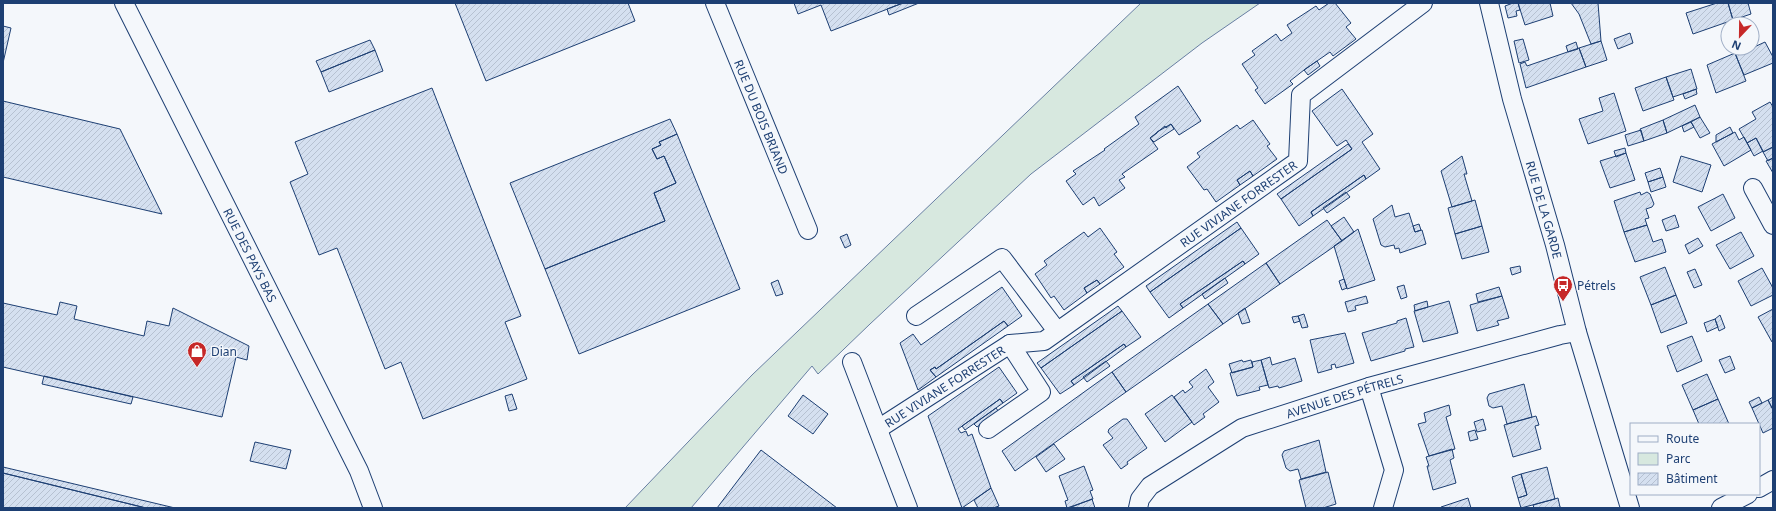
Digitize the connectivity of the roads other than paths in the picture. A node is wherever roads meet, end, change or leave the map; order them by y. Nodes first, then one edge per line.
1 (124, 3) edge
2 (715, 3) edge
3 (1423, 3) edge
4 (1489, 3) edge
5 (1753, 188) dead end
6 (1773, 225) edge
7 (808, 230) dead end
8 (916, 316) dead end
9 (1057, 331) junction
10 (1577, 332) junction
11 (1010, 344) junction
12 (852, 362) dead end
13 (1369, 387) junction
14 (878, 429) junction
15 (988, 429) dead end
16 (1773, 480) edge
17 (1760, 487) edge
18 (1746, 495) edge
19 (373, 508) edge
20 (908, 508) edge
21 (1138, 508) edge
22 (1383, 508) edge
23 (1630, 508) edge
24 (1721, 508) edge

1 - 19 street, RUE DES PAYS BAS
2 - 7 street, RUE DU BOIS BRIAND
3 - 9 street, RUE VIVIANE FORRESTER
4 - 10 street, RUE DE LA GARDE
5 - 6 street
8 - 9 street
9 - 11 street, RUE VIVIANE FORRESTER
10 - 13 street, AVENUE DES PÉTRELS
10 - 23 street, RUE DE LA GARDE
11 - 14 street, RUE VIVIANE FORRESTER
11 - 15 street, RUE VIVIANE FORRESTER
12 - 14 street
13 - 21 street, AVENUE DES PÉTRELS
13 - 22 street
14 - 20 street
16 - 17 street
18 - 24 street

